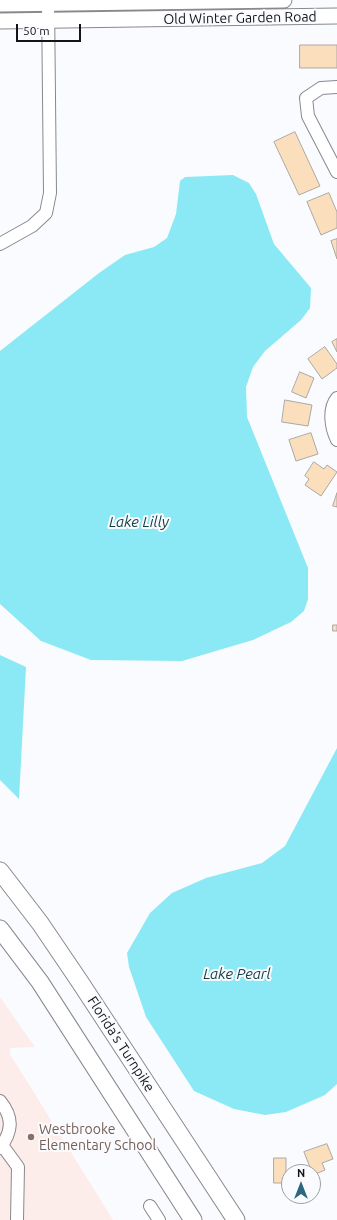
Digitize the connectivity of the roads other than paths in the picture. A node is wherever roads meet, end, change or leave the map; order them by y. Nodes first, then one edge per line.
1 (284, 0) edge
2 (48, 2) edge
3 (0, 4) edge
4 (337, 16) edge
5 (48, 20) junction
6 (0, 21) edge
7 (337, 87) edge
8 (337, 172) edge
9 (0, 244) edge
10 (337, 398) edge
11 (337, 440) edge
12 (0, 871) edge
13 (0, 929) edge
14 (0, 1101) edge
15 (1, 1147) edge
16 (150, 1206) dead end
17 (17, 1220) edge
18 (159, 1220) edge
19 (193, 1220) edge
20 (236, 1220) edge

1 - 2 main road, Old Winter Garden Road
2 - 3 main road, Old Winter Garden Road
2 - 5 street
4 - 5 main road, Old Winter Garden Road
5 - 6 main road, Old Winter Garden Road
5 - 9 street
7 - 8 street
10 - 11 street
12 - 20 highway, Florida's Turnpike
13 - 19 highway
14 - 15 street
15 - 17 street
16 - 18 street

